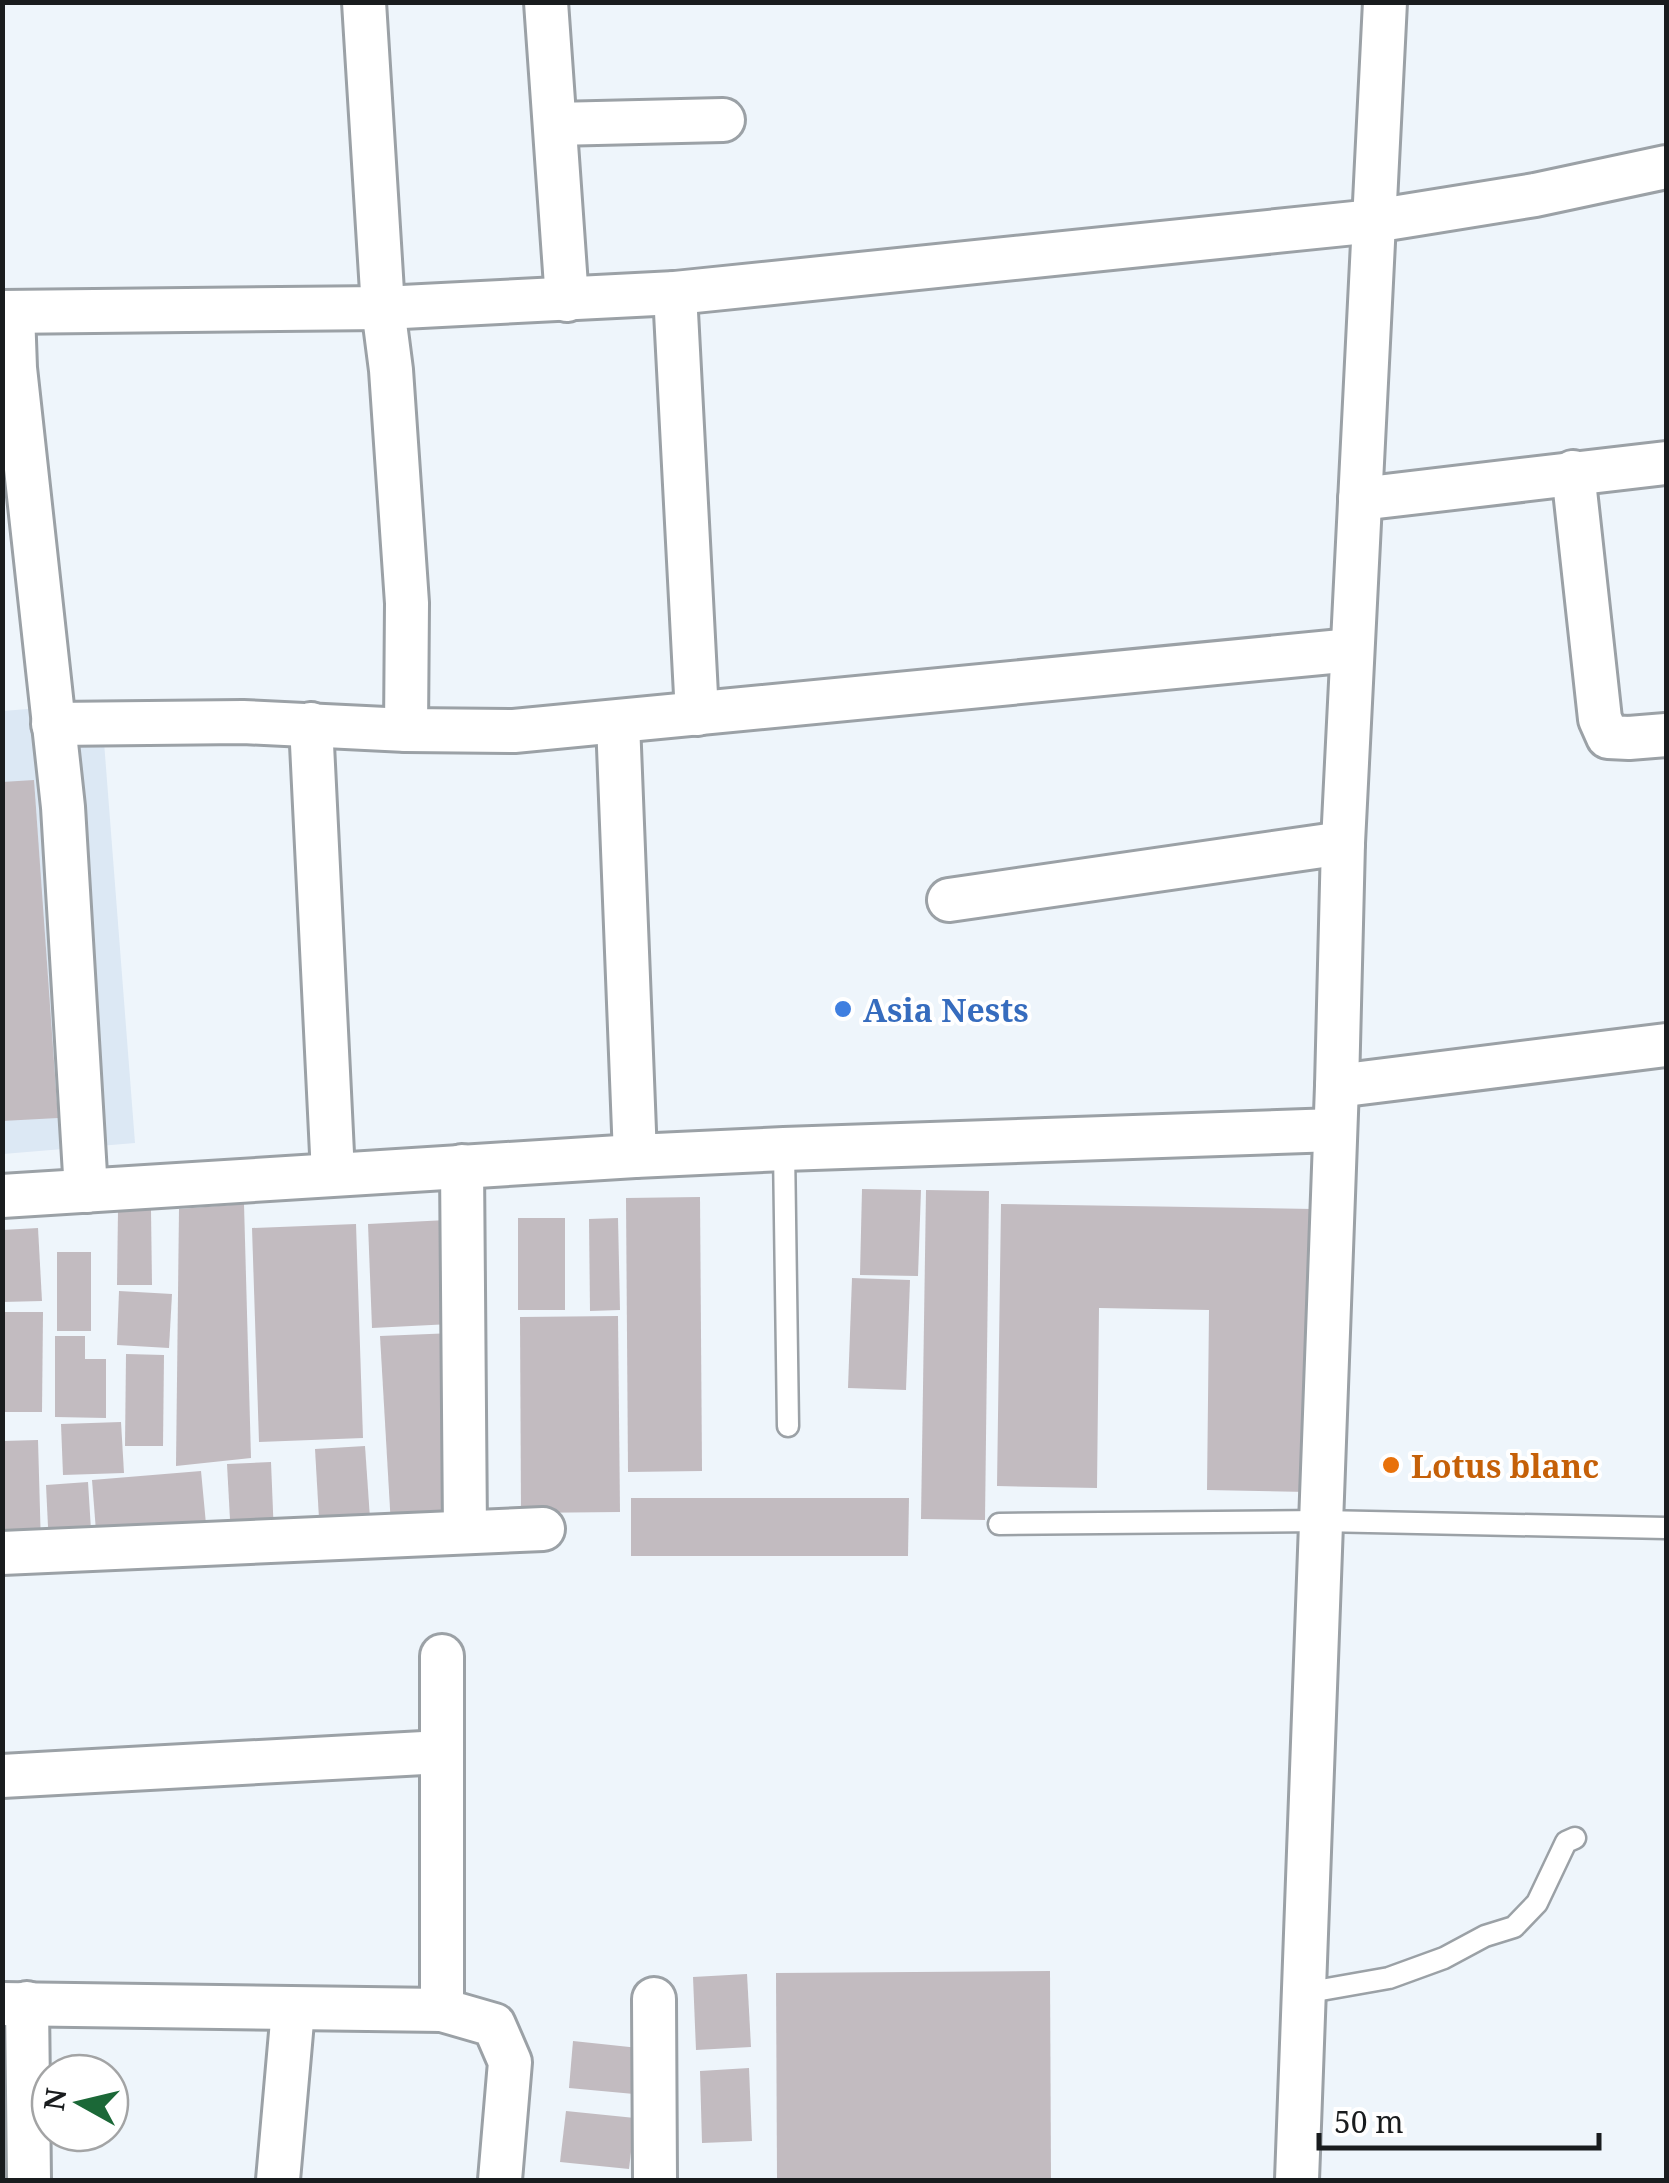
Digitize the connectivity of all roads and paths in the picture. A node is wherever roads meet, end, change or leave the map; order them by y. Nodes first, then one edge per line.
1 (364, 2) edge
2 (546, 2) edge
3 (1386, 2) edge
4 (722, 120) dead end
5 (555, 124) junction
6 (1666, 167) edge
7 (1374, 222) junction
8 (675, 293) junction
9 (567, 300) junction
10 (383, 308) junction
11 (8, 312) edge
12 (1666, 463) edge
13 (1573, 472) junction
14 (1360, 499) junction
15 (1352, 650) junction
16 (697, 714) junction
17 (618, 722) junction
18 (53, 724) junction
19 (311, 724) junction
20 (406, 730) junction
21 (1666, 735) edge
22 (1343, 843) junction
23 (949, 900) dead end
24 (1666, 1045) edge
25 (1337, 1086) junction
26 (1335, 1130) junction
27 (784, 1148) junction
28 (634, 1156) junction
29 (462, 1166) junction
30 (333, 1174) junction
31 (86, 1191) junction
32 (2, 1196) edge
33 (788, 1426) dead end
34 (1320, 1521) junction
35 (1000, 1524) dead end
36 (1666, 1528) edge
37 (543, 1529) dead end
38 (464, 1532) junction
39 (2, 1553) edge
40 (442, 1656) dead end
41 (442, 1752) junction
42 (2, 1776) edge
43 (1575, 1838) dead end
44 (1304, 1992) junction
45 (654, 1999) dead end
46 (15, 2004) edge
47 (294, 2010) junction
48 (442, 2010) junction
49 (29, 2180) edge
50 (278, 2180) edge
51 (500, 2180) edge
52 (655, 2180) edge
53 (1297, 2180) edge

1 - 10 street
2 - 5 street
3 - 7 street
4 - 5 street
5 - 9 street
6 - 7 street
7 - 8 street
7 - 14 street
8 - 9 street
8 - 16 street
9 - 10 street
10 - 11 street
10 - 20 street
11 - 18 street
12 - 13 street
13 - 14 street
13 - 21 street
14 - 15 street
15 - 16 street
15 - 22 street
16 - 17 street
17 - 20 street
17 - 28 street
18 - 19 street
18 - 31 street
19 - 20 street
19 - 30 street
22 - 23 street
22 - 25 street
24 - 25 street
25 - 26 street
26 - 27 street
26 - 34 street
27 - 28 street
27 - 33 lane
28 - 29 street
29 - 30 street
29 - 38 street
30 - 31 street
31 - 32 street
34 - 35 lane
34 - 36 lane
34 - 44 street
37 - 38 street
38 - 39 street
40 - 41 street
41 - 42 street
41 - 48 street
43 - 44 lane
44 - 53 street
45 - 52 street
46 - 47 street
46 - 49 street
47 - 48 street
47 - 50 street
48 - 51 street

